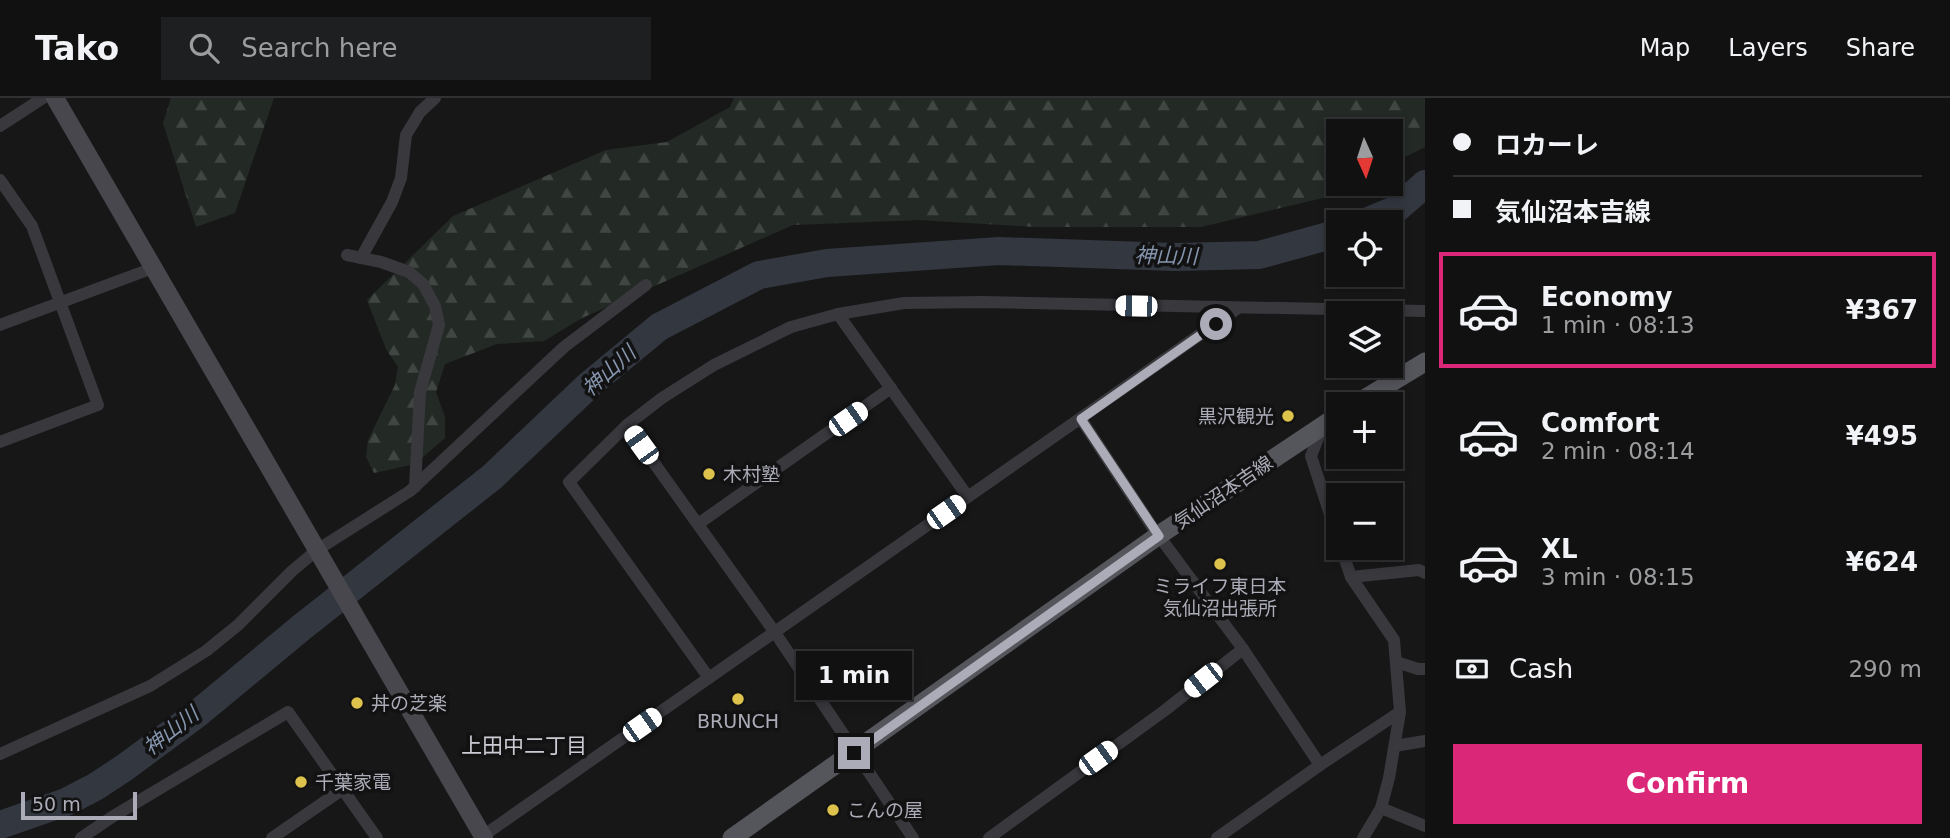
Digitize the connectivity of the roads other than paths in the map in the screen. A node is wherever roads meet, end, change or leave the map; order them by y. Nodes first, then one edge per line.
1 (43, 98) edge
2 (55, 98) edge
3 (435, 98) edge
4 (0, 126) edge
5 (0, 180) edge
6 (347, 255) dead end
7 (361, 258) junction
8 (153, 268) junction
9 (646, 285) dead end
10 (60, 302) junction
11 (1238, 308) junction
12 (1425, 311) edge
13 (838, 314) junction
14 (0, 325) edge
15 (1425, 362) edge
16 (891, 388) junction
17 (1376, 392) edge
18 (1081, 419) junction
19 (1326, 423) edge
20 (627, 425) junction
21 (1326, 429) edge
22 (0, 442) edge
23 (415, 486) junction
24 (968, 497) junction
25 (1326, 502) edge
26 (698, 524) junction
27 (1159, 536) junction
28 (319, 553) junction
29 (1345, 560) edge
30 (1425, 573) edge
31 (1351, 577) junction
32 (776, 634) junction
33 (1243, 649) junction
34 (1396, 662) junction
35 (1425, 669) edge
36 (709, 678) junction
37 (1401, 712) junction
38 (1425, 741) edge
39 (1395, 746) junction
40 (854, 753) junction
41 (0, 754) edge
42 (1320, 765) junction
43 (343, 789) junction
44 (1381, 808) junction
45 (1425, 826) edge
46 (482, 837) edge
47 (81, 838) edge
48 (272, 838) edge
49 (377, 838) edge
50 (732, 838) edge
51 (913, 838) edge
52 (989, 838) edge
53 (1217, 838) edge
54 (1363, 838) edge

1 - 4 street
2 - 8 street
3 - 7 street
5 - 10 street
6 - 7 street
7 - 23 street
8 - 10 street
8 - 28 street
9 - 23 street
10 - 14 street
10 - 22 street
11 - 12 street
11 - 13 street
11 - 18 street
13 - 16 street
13 - 20 street
15 - 17 main road
16 - 24 street
16 - 26 street
18 - 24 street
18 - 27 street
19 - 27 main road, 気仙沼本吉線
20 - 26 street
20 - 36 street
21 - 25 street
23 - 28 street
24 - 32 street
26 - 32 street
27 - 33 street
27 - 40 main road, 気仙沼本吉線
28 - 41 street
28 - 46 street
29 - 31 street
30 - 31 street
31 - 34 street
32 - 36 street
32 - 40 street
33 - 42 street
33 - 52 street
34 - 35 street
34 - 37 street
36 - 46 street
37 - 39 street
37 - 42 street
38 - 39 street
39 - 44 street
40 - 50 main road, 気仙沼本吉線
40 - 51 street
42 - 53 street
43 - 47 street
43 - 48 street
43 - 49 street
44 - 45 street
44 - 54 street

